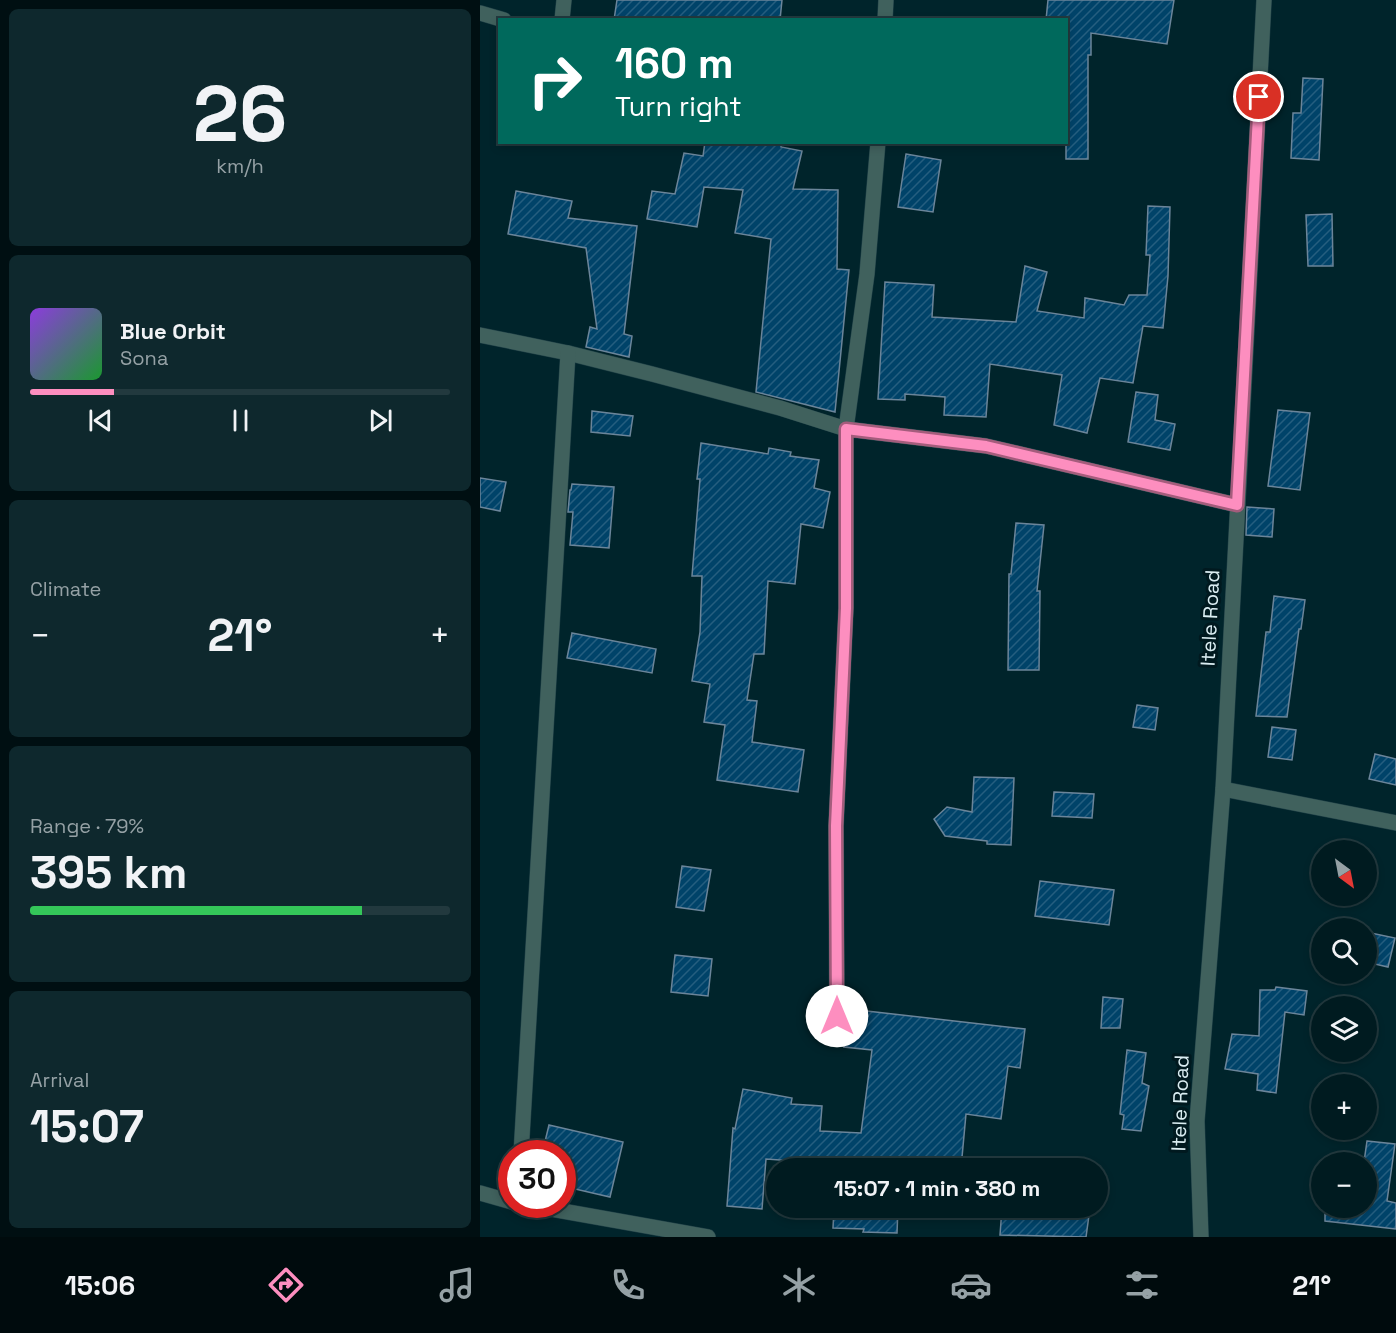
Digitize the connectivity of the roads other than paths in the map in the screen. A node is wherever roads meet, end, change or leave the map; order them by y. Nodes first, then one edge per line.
1 (564, 0) edge
2 (886, 0) edge
3 (1264, 0) edge
4 (480, 13) edge
5 (498, 18) edge
6 (562, 18) edge
7 (885, 18) edge
8 (878, 144) edge
9 (480, 335) edge
10 (568, 353) junction
11 (846, 429) junction
12 (1237, 505) junction
13 (1223, 789) junction
14 (1396, 823) edge
15 (837, 1040) dead end
16 (522, 1140) edge
17 (480, 1193) edge
18 (498, 1198) edge
19 (576, 1213) edge
20 (708, 1237) edge
21 (1201, 1237) edge

1 - 6 street
2 - 7 street
3 - 12 street, Itele Road
4 - 5 street
8 - 11 street
9 - 10 street
10 - 11 street
10 - 16 street
11 - 12 street
11 - 15 street
12 - 13 street, Itele Road
13 - 14 street
13 - 21 street, Itele Road
17 - 18 street
19 - 20 street

